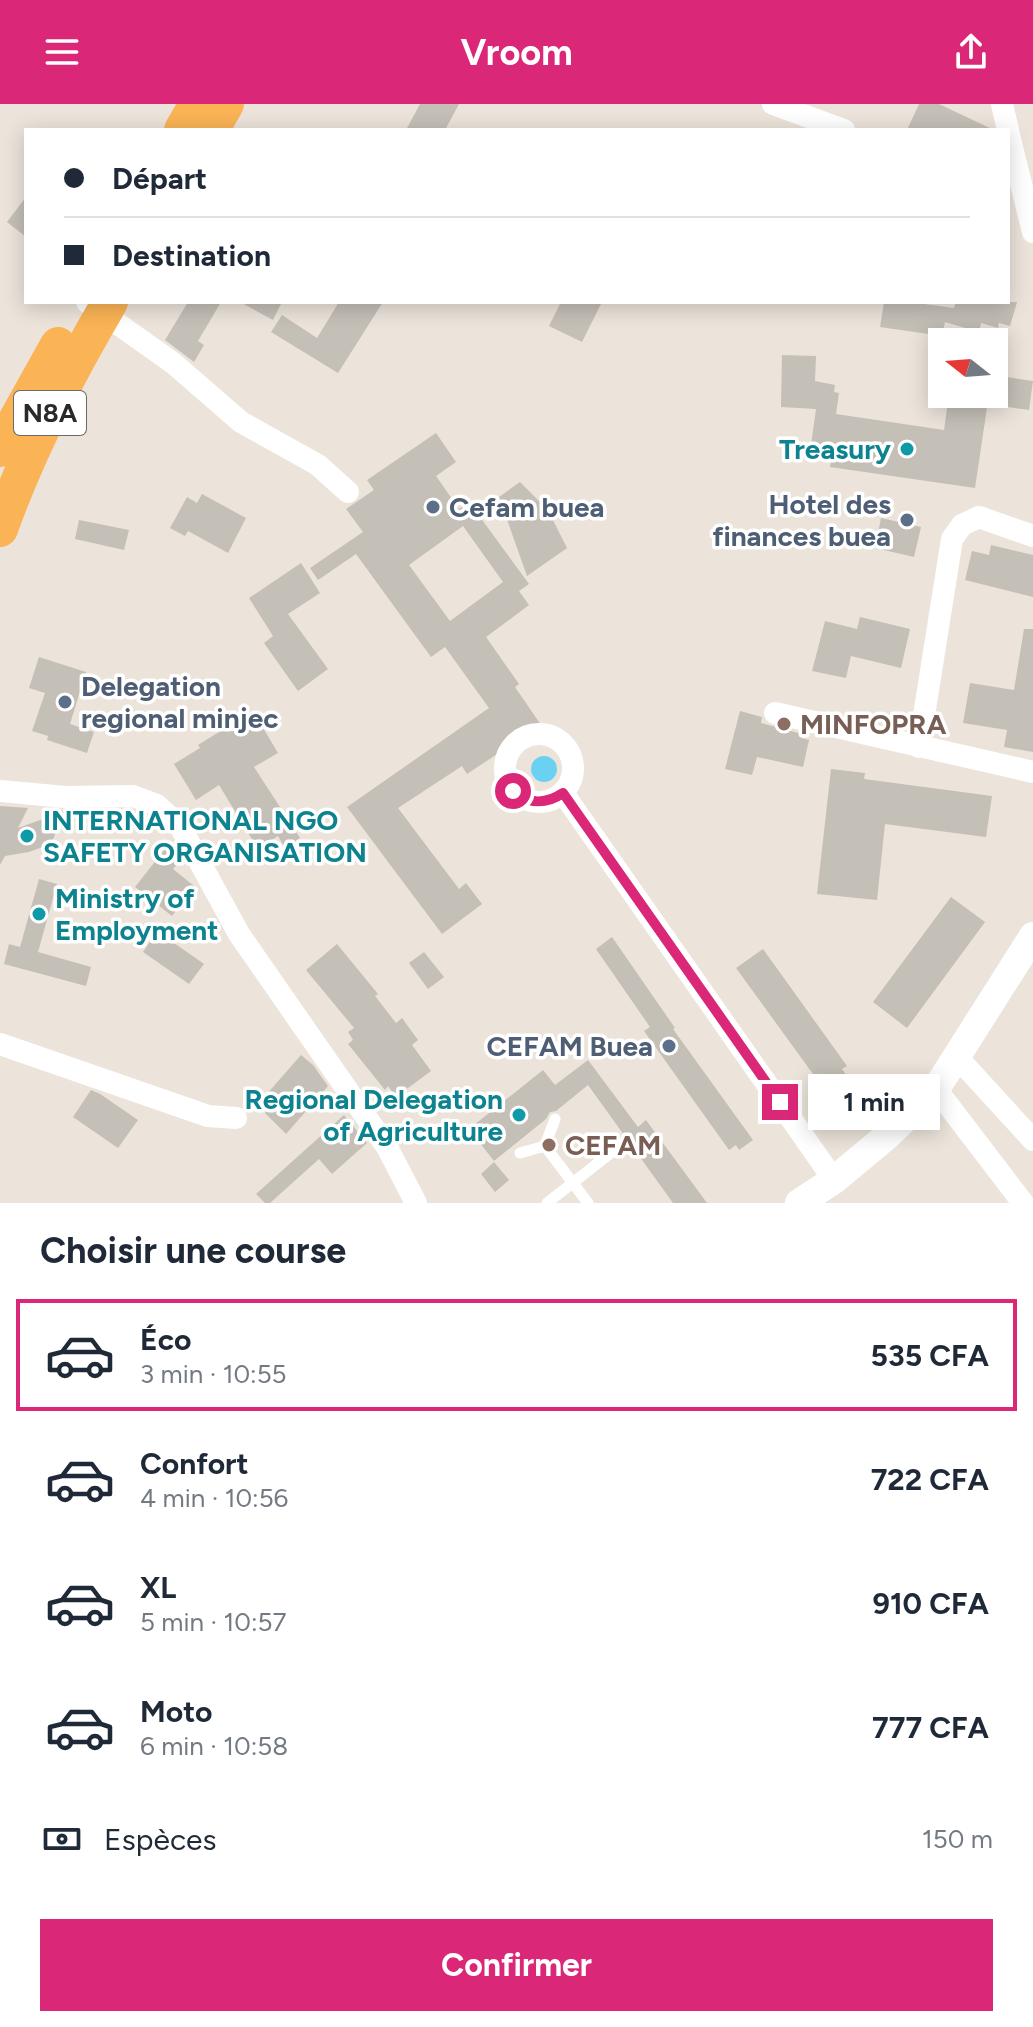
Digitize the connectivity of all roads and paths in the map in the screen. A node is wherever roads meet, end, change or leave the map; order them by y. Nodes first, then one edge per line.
1 (197, 104) edge
2 (226, 104) edge
3 (773, 104) edge
4 (1002, 104) edge
5 (183, 128) edge
6 (212, 128) edge
7 (839, 128) edge
8 (1007, 128) edge
9 (1010, 147) edge
10 (1017, 204) edge
11 (1033, 232) edge
12 (96, 305) edge
13 (0, 449) edge
14 (348, 492) dead end
15 (0, 529) edge
16 (1033, 536) edge
17 (775, 713) dead end
18 (919, 747) junction
19 (1033, 772) edge
20 (0, 791) edge
21 (563, 793) dead end
22 (1033, 936) edge
23 (0, 1044) edge
24 (957, 1057) junction
25 (936, 1089) junction
26 (236, 1118) dead end
27 (555, 1119) dead end
28 (1033, 1140) edge
29 (621, 1145) dead end
30 (545, 1146) junction
31 (520, 1153) dead end
32 (834, 1180) junction
33 (573, 1184) junction
34 (416, 1203) edge
35 (547, 1203) edge
36 (588, 1203) edge
37 (799, 1203) edge
38 (1023, 1203) edge

1 - 5 highway
2 - 6 highway
3 - 7 street
4 - 8 street
9 - 10 street
10 - 11 street
12 - 13 highway, N8A
12 - 14 street
12 - 15 highway, N8A
16 - 18 street
17 - 18 street
18 - 19 street
20 - 34 street
21 - 32 street
22 - 24 street
23 - 26 street
24 - 25 street
24 - 28 street
25 - 32 street
25 - 38 street
27 - 30 lane
29 - 33 lane
30 - 31 lane
30 - 33 lane
32 - 37 street
33 - 35 lane
33 - 36 lane

